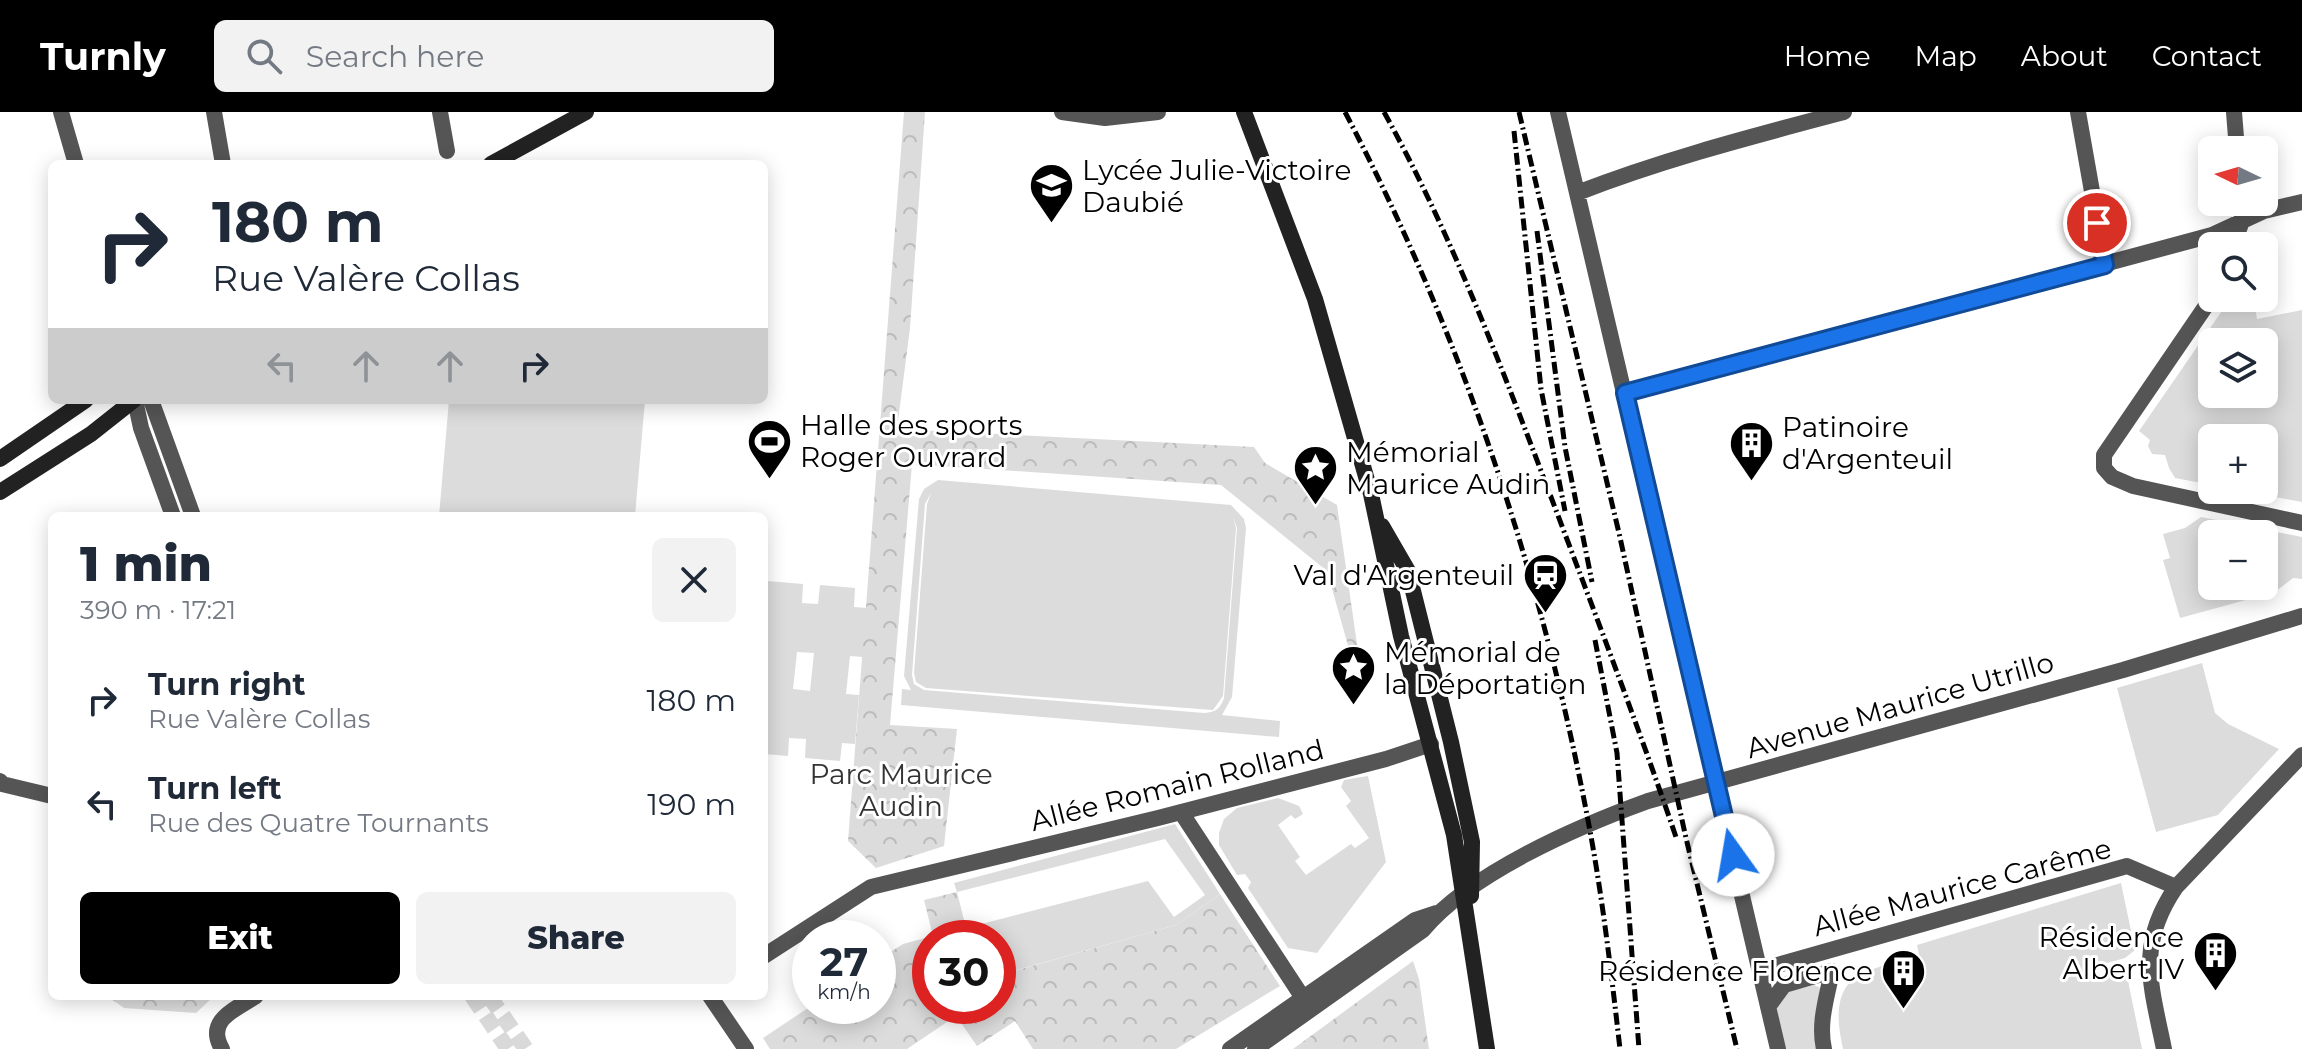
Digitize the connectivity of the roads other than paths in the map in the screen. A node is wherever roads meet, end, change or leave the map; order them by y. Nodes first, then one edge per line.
1 (61, 112) edge
2 (214, 112) edge
3 (440, 112) edge
4 (586, 112) edge
5 (1062, 112) edge
6 (1158, 112) edge
7 (1244, 112) edge
8 (1558, 112) edge
9 (1844, 112) edge
10 (2078, 112) edge
11 (2234, 112) edge
12 (2236, 136) edge
13 (447, 151) dead end
14 (75, 160) edge
15 (222, 160) edge
16 (498, 160) edge
17 (1577, 193) junction
18 (2302, 202) edge
19 (2242, 216) edge
20 (2242, 221) junction
21 (2238, 232) edge
22 (2105, 265) junction
23 (2202, 312) edge
24 (1625, 393) junction
25 (80, 404) edge
26 (129, 404) edge
27 (135, 404) edge
28 (152, 404) edge
29 (0, 459) edge
30 (0, 492) edge
31 (172, 512) edge
32 (192, 512) edge
33 (1376, 515) junction
34 (2302, 523) edge
35 (2302, 616) edge
36 (1431, 744) junction
37 (2302, 755) edge
38 (0, 781) edge
39 (48, 795) edge
40 (1181, 812) junction
41 (2176, 887) junction
42 (1438, 912) junction
43 (1470, 938) junction
44 (768, 953) edge
45 (1760, 973) junction
46 (1784, 985) junction
47 (1303, 998) junction
48 (250, 1000) edge
49 (713, 1000) edge
50 (1768, 1007) junction
51 (222, 1049) edge
52 (746, 1049) edge
53 (1230, 1049) edge
54 (1255, 1049) edge
55 (1487, 1049) edge
56 (1778, 1049) edge
57 (1824, 1049) edge
58 (2164, 1049) edge

1 - 14 street
2 - 15 street
3 - 13 street
4 - 16 main road
5 - 6 street
7 - 33 main road
8 - 17 street
9 - 17 street
10 - 22 street
11 - 12 street
17 - 24 street
18 - 20 street
19 - 20 street
20 - 21 street
20 - 22 street
22 - 24 street
23 - 34 street
24 - 45 street
25 - 29 main road
26 - 30 main road
27 - 31 street
28 - 32 street
33 - 36 main road
33 - 43 main road
35 - 42 street, Avenue Maurice Utrillo
36 - 40 street, Allée Romain Rolland
36 - 43 main road
37 - 41 street
38 - 39 street
40 - 44 street, Allée Romain Rolland
40 - 47 street
41 - 45 street, Allée Maurice Carême
41 - 58 street
42 - 47 street
42 - 54 street
43 - 55 main road
45 - 46 street
45 - 50 street
46 - 50 street
46 - 57 street
47 - 53 street
48 - 51 street
49 - 52 street
50 - 56 street

